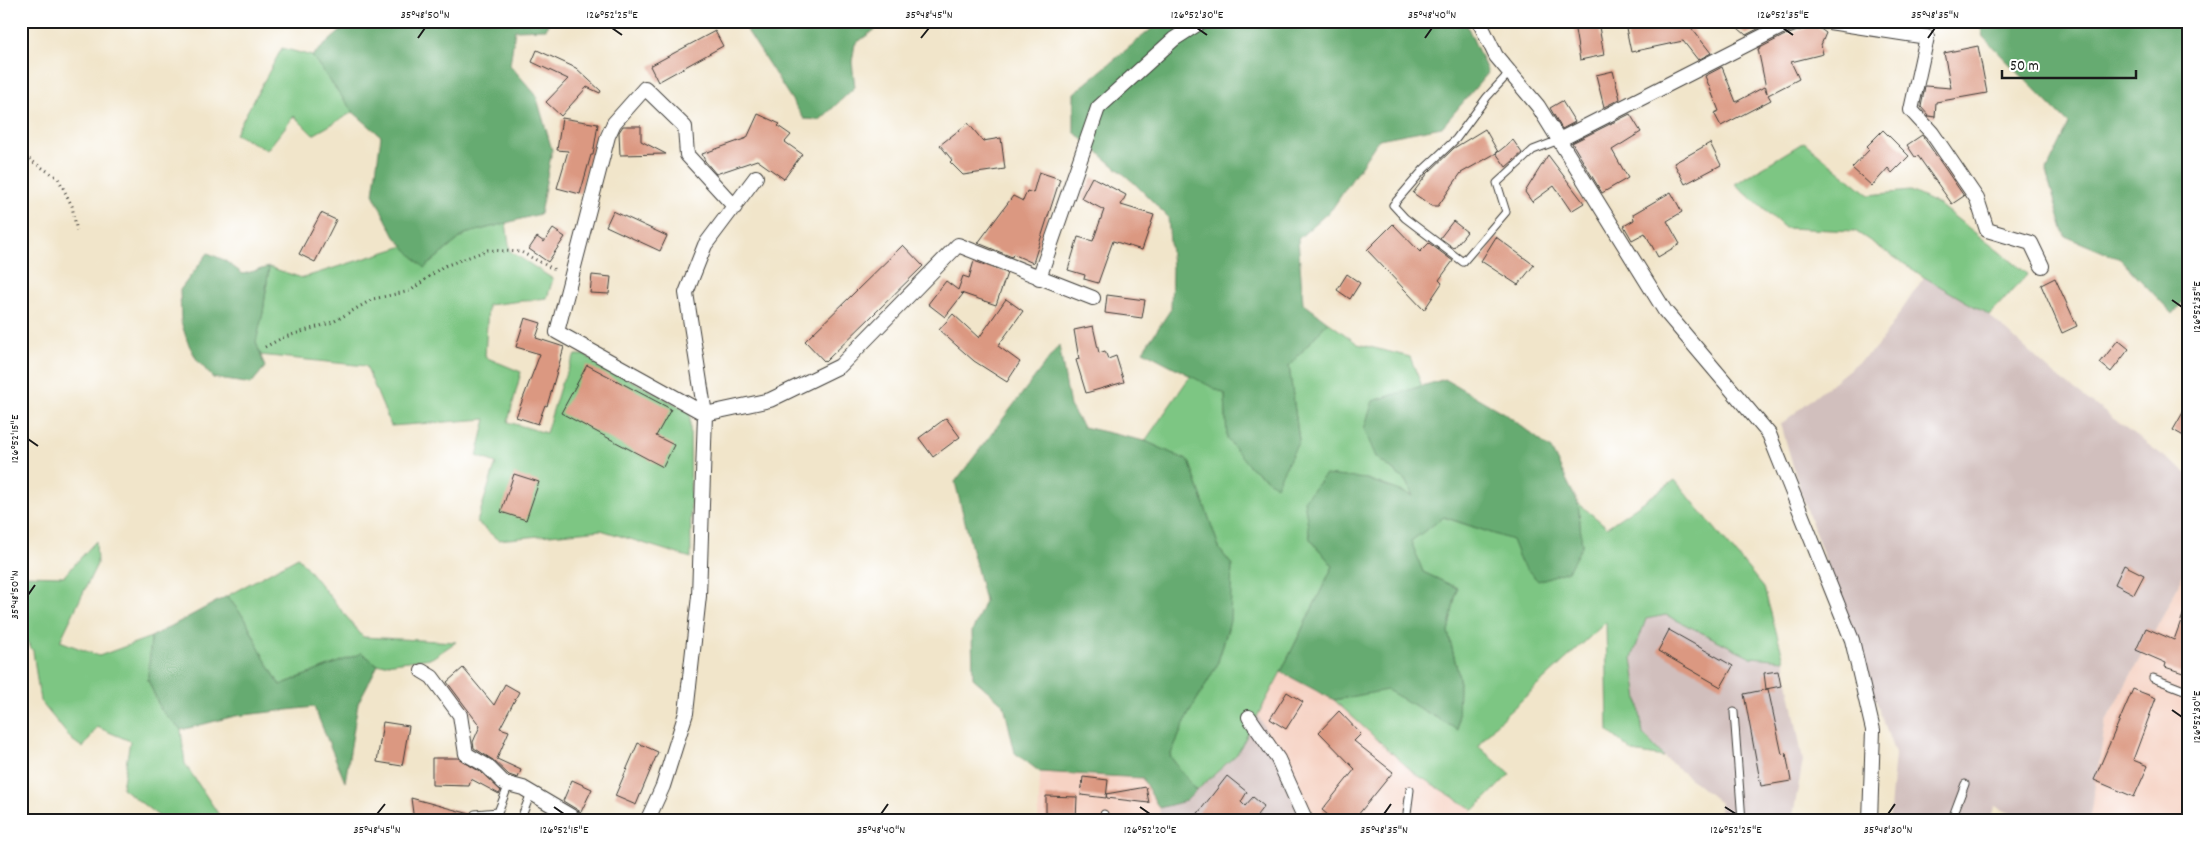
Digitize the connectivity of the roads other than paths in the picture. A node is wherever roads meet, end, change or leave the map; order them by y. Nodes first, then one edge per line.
1 (1202, 21) edge
2 (1479, 21) edge
3 (1797, 21) edge
4 (1823, 21) edge
5 (1510, 72) junction
6 (1559, 140) junction
7 (756, 177) dead end
8 (735, 207) junction
9 (2042, 266) dead end
10 (1039, 278) junction
11 (1093, 298) dead end
12 (705, 414) junction
13 (422, 671) dead end
14 (2153, 678) dead end
15 (2189, 692) edge
16 (1734, 712) dead end
17 (1249, 717) dead end
18 (509, 784) junction
19 (1965, 784) dead end
20 (1410, 790) dead end
21 (531, 793) junction
22 (475, 814) dead end
23 (520, 821) edge
24 (579, 821) edge
25 (646, 821) edge
26 (1306, 821) edge
27 (1406, 821) edge
28 (1742, 821) edge
29 (1870, 821) edge
30 (1951, 821) edge

1 - 10 street
2 - 5 street
3 - 6 street
4 - 9 street
5 - 6 street
5 - 6 lane
6 - 29 street
7 - 8 street
8 - 12 street
8 - 12 street
10 - 11 street
10 - 12 street
12 - 25 street
13 - 18 street
14 - 15 lane
16 - 28 lane
17 - 26 street
18 - 21 street
18 - 22 lane
19 - 30 lane
20 - 27 lane
21 - 23 lane
21 - 24 street

